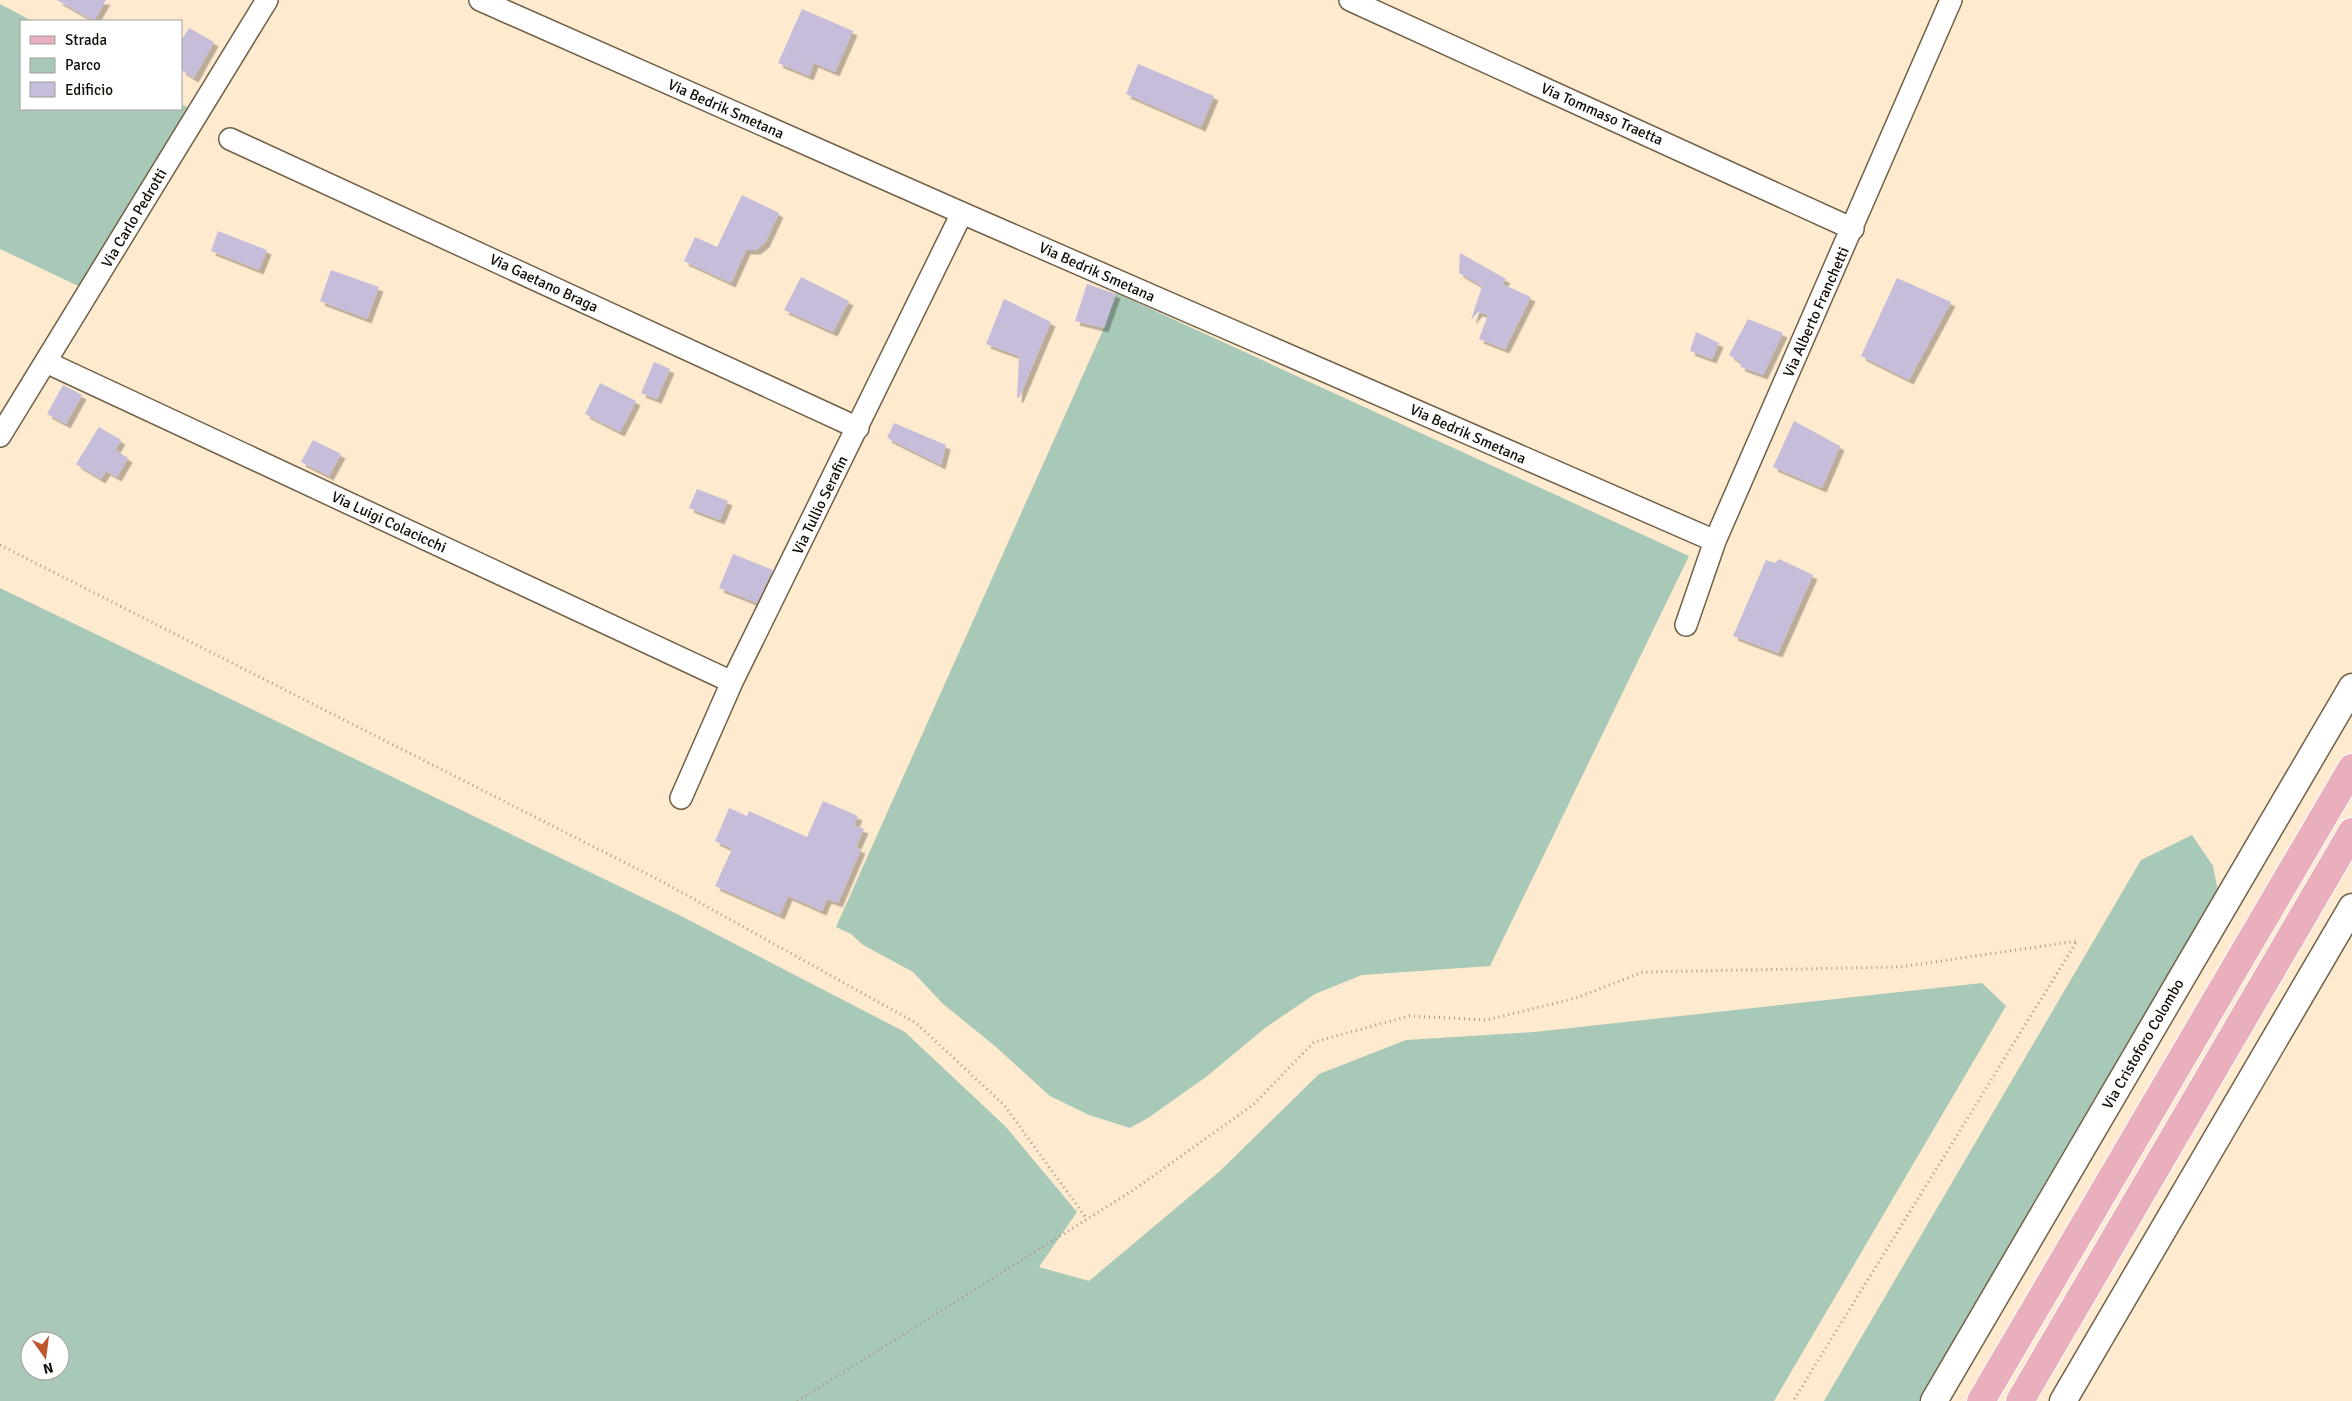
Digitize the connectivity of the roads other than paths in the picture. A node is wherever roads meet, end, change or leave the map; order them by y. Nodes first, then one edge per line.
1 (267, 0) edge
2 (480, 0) edge
3 (1350, 0) edge
4 (1951, 0) edge
5 (230, 139) dead end
6 (962, 213) junction
7 (1853, 229) junction
8 (46, 362) junction
9 (858, 428) junction
10 (0, 436) edge
11 (1715, 541) junction
12 (1686, 625) dead end
13 (732, 682) junction
14 (2352, 687) edge
15 (2352, 768) edge
16 (681, 798) dead end
17 (2352, 832) edge
18 (2352, 907) edge
19 (1934, 1401) edge
20 (1981, 1401) edge
21 (2020, 1401) edge
22 (2063, 1401) edge

1 - 8 street, Via Carlo Pedrotti
2 - 6 street, Via Bedrik Smetana
3 - 7 street, Via Tommaso Traetta
4 - 7 street, Via Alberto Franchetti
5 - 9 street, Via Gaetano Braga
6 - 9 street, Via Tullio Serafin
6 - 11 street, Via Bedrik Smetana
7 - 11 street, Via Alberto Franchetti
8 - 10 street, Via Carlo Pedrotti
8 - 13 street, Via Luigi Colacicchi
9 - 13 street, Via Tullio Serafin
11 - 12 street, Via Alberto Franchetti
13 - 16 street, Via Tullio Serafin
14 - 19 street, Via Cristoforo Colombo
15 - 20 main road
17 - 21 main road
18 - 22 street

